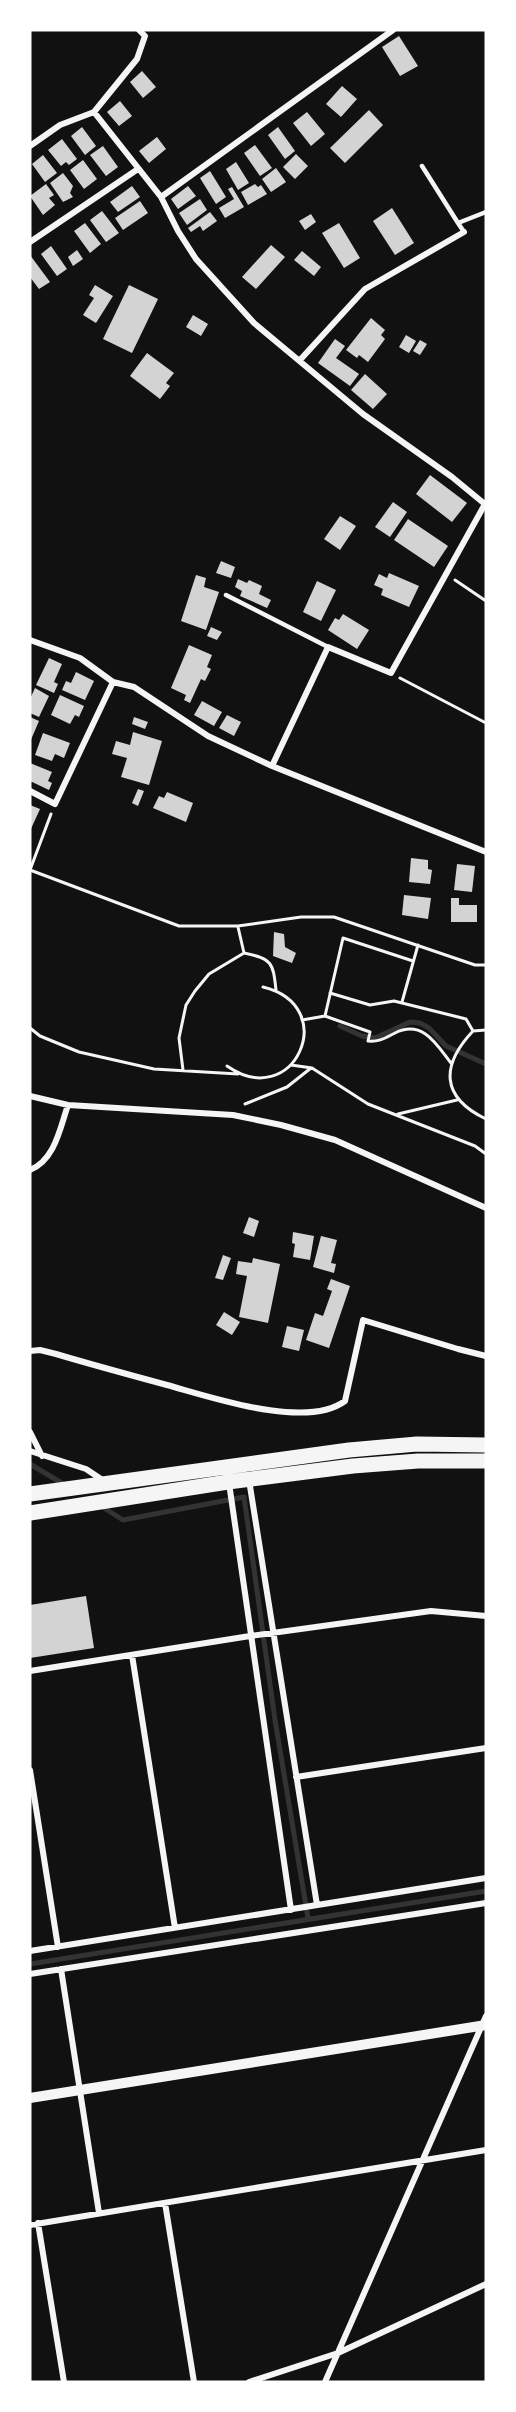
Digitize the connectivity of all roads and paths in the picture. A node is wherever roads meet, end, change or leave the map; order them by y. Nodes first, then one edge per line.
1 (139, 30) edge
2 (393, 30) edge
3 (147, 33) edge
4 (94, 112) junction
5 (30, 146) edge
6 (422, 166) dead end
7 (138, 169) junction
8 (161, 197) junction
9 (486, 212) edge
10 (458, 223) junction
11 (464, 232) joint
12 (30, 242) edge
13 (300, 360) junction
14 (485, 504) edge
15 (445, 573) junction
16 (226, 595) dead end
17 (486, 601) edge
18 (30, 640) edge
19 (328, 647) junction
20 (391, 673) junction
21 (113, 682) junction
22 (486, 723) edge
23 (272, 766) junction
24 (30, 791) edge
25 (55, 804) junction
26 (486, 852) edge
27 (238, 926) junction
28 (418, 945) junction
29 (244, 952) junction
30 (413, 961) junction
31 (486, 965) edge
32 (263, 987) dead end
33 (276, 990) junction
34 (330, 993) junction
35 (402, 1002) junction
36 (325, 1016) junction
37 (302, 1020) junction
38 (30, 1028) edge
39 (473, 1030) junction
40 (486, 1030) edge
41 (452, 1064) junction
42 (291, 1065) junction
43 (227, 1066) dead end
44 (312, 1068) junction
45 (183, 1070) junction
46 (238, 1074) junction
47 (30, 1096) edge
48 (458, 1100) junction
49 (245, 1104) dead end
50 (68, 1105) junction
51 (397, 1114) junction
52 (486, 1119) edge
53 (486, 1154) edge
54 (30, 1170) edge
55 (486, 1208) edge
56 (30, 1352) edge
57 (486, 1356) edge
58 (30, 1432) edge
59 (486, 1445) edge
60 (30, 1451) edge
61 (42, 1456) junction
62 (486, 1461) edge
63 (249, 1479) junction
64 (228, 1482) junction
65 (107, 1483) junction
66 (30, 1494) edge
67 (30, 1513) edge
68 (486, 1616) edge
69 (273, 1632) junction
70 (250, 1636) junction
71 (132, 1655) junction
72 (30, 1671) edge
73 (486, 1748) edge
74 (30, 1770) edge
75 (296, 1777) junction
76 (486, 1878) edge
77 (486, 1903) edge
78 (316, 1905) junction
79 (291, 1910) junction
80 (175, 1928) junction
81 (58, 1947) junction
82 (30, 1951) edge
83 (61, 1969) junction
84 (30, 1974) edge
85 (484, 2022) edge
86 (80, 2090) junction
87 (30, 2098) edge
88 (486, 2150) edge
89 (424, 2160) junction
90 (165, 2203) junction
91 (99, 2213) junction
92 (38, 2223) junction
93 (30, 2225) edge
94 (486, 2284) edge
95 (338, 2353) junction
96 (64, 2382) edge
97 (194, 2382) edge
98 (249, 2382) edge
99 (325, 2382) edge

1 - 3 street
2 - 8 street
3 - 4 street
4 - 5 street
4 - 7 street
6 - 10 lane
7 - 8 street
7 - 12 street
8 - 13 street
9 - 10 lane
10 - 11 lane
11 - 13 street
13 - 14 street
14 - 15 street
15 - 17 path
15 - 20 street
16 - 19 lane
18 - 21 street
19 - 20 street
19 - 23 street
20 - 22 path
21 - 23 street
21 - 25 street
23 - 26 street
24 - 25 street
25 - 27 path
27 - 28 path
27 - 29 path
28 - 30 path
28 - 31 path
29 - 33 path
29 - 45 path
30 - 34 path
30 - 35 path
32 - 33 path
33 - 37 path
34 - 35 path
34 - 36 path
35 - 39 path
36 - 37 path
36 - 41 path
37 - 42 path
38 - 45 path
39 - 40 path
39 - 41 path
41 - 48 path
42 - 44 path
42 - 46 path
43 - 46 path
44 - 49 path
44 - 51 path
45 - 46 path
47 - 50 street
48 - 51 path
48 - 52 path
50 - 54 street
50 - 55 street
51 - 53 path
56 - 57 street
58 - 61 street
59 - 65 main road
60 - 61 street
61 - 65 street
62 - 63 main road
63 - 64 main road
63 - 69 street
64 - 67 main road
64 - 70 street
65 - 66 main road
68 - 69 street
69 - 70 street
69 - 75 street
70 - 71 street
70 - 79 street
71 - 72 street
71 - 80 street
73 - 75 street
74 - 81 street
75 - 78 street
76 - 78 street
77 - 83 street
78 - 79 street
79 - 80 street
80 - 81 street
81 - 82 street
83 - 84 street
83 - 86 street
85 - 86 street
85 - 89 street
86 - 87 street
86 - 91 street
88 - 89 street
89 - 90 street
89 - 95 street
90 - 91 street
90 - 97 street
91 - 92 street
92 - 93 street
92 - 96 street
94 - 95 street
95 - 98 street
95 - 99 street

